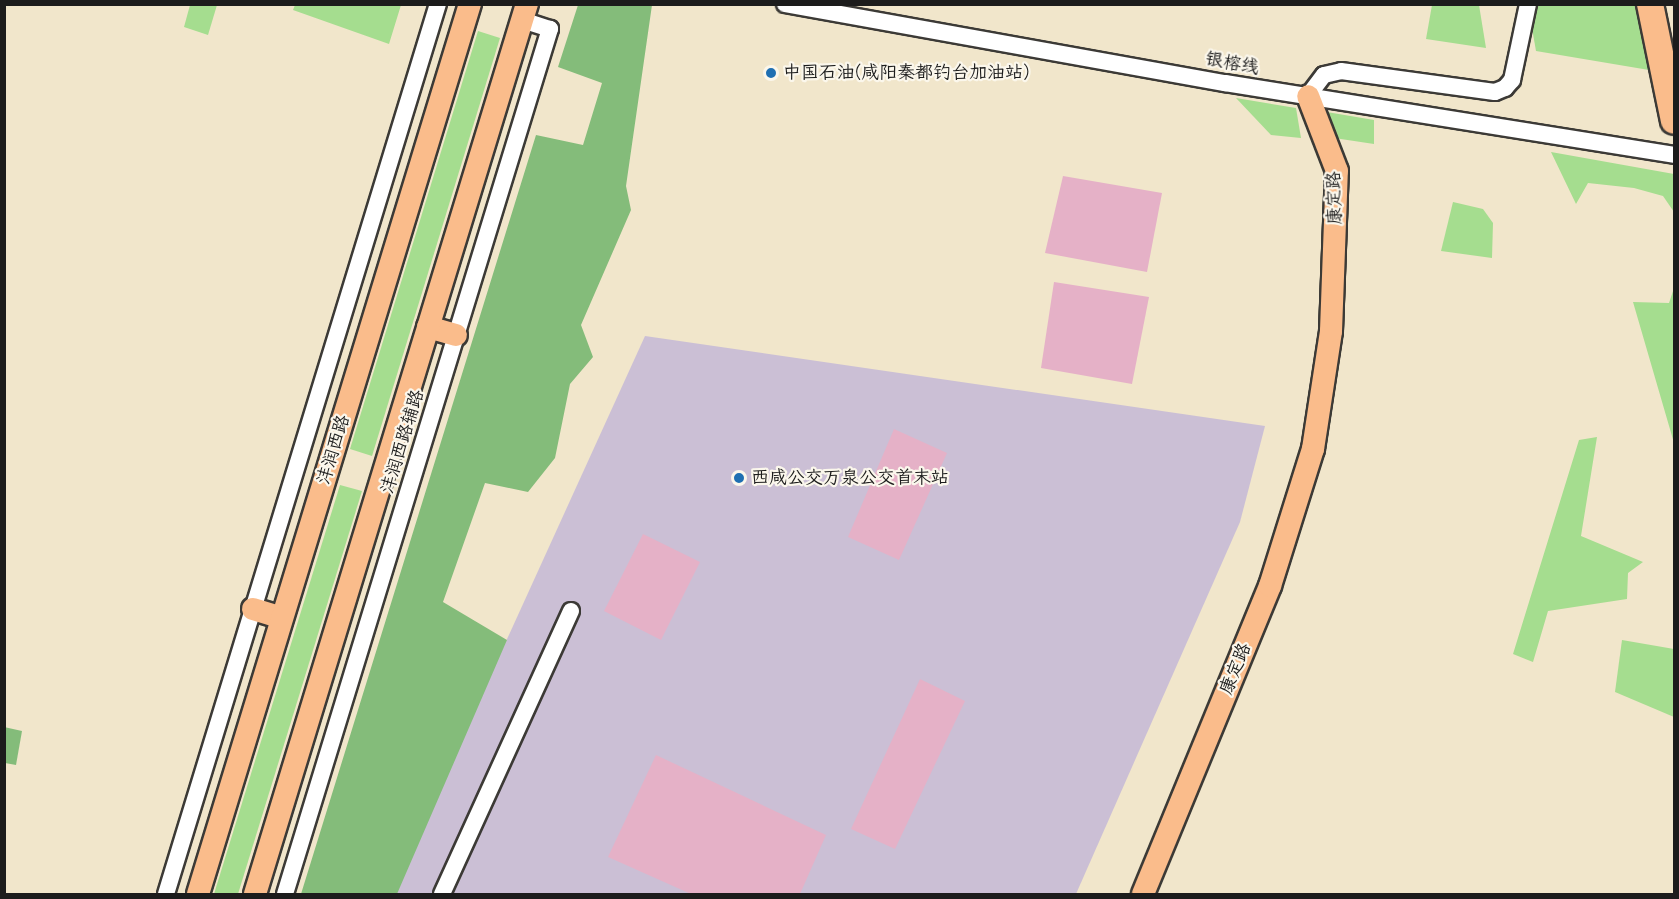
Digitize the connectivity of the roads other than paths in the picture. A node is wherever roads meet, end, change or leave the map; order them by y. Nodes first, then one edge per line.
1 (438, 4) edge
2 (470, 4) edge
3 (785, 4) edge
4 (1528, 4) edge
5 (1650, 4) edge
6 (524, 12) edge
7 (1308, 96) junction
8 (1674, 121) edge
9 (1327, 150) junction
10 (1672, 154) edge
11 (428, 327) junction
12 (456, 334) junction
13 (253, 609) junction
14 (571, 611) dead end
15 (282, 618) junction
16 (166, 894) edge
17 (198, 894) edge
18 (255, 894) edge
19 (285, 894) edge
20 (442, 894) edge
21 (1143, 894) edge
22 (1158, 894) edge

1 - 13 street
2 - 15 main road, 沣润西路
3 - 7 street, 银榕线
4 - 7 street
5 - 8 highway
6 - 11 main road
6 - 12 street, 沣润西路辅路
7 - 9 main road
7 - 10 street, 银榕线
9 - 21 main road, 康定路
9 - 22 main road, 康定路
11 - 12 main road
11 - 18 main road
12 - 19 street, 沣润西路辅路
13 - 15 main road
13 - 16 street
14 - 20 street
15 - 17 main road, 沣润西路

